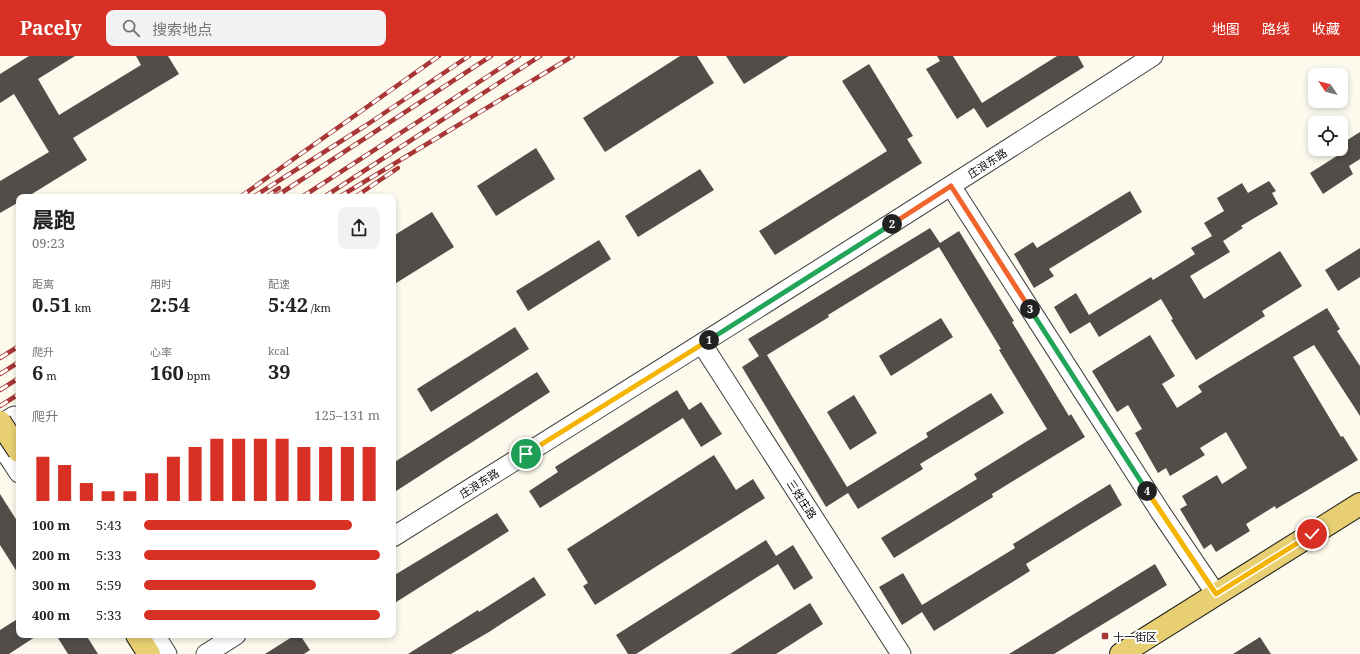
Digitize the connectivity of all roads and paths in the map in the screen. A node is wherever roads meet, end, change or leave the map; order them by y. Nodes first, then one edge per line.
1 (1153, 56) edge
2 (951, 186) junction
3 (702, 344) junction
4 (5, 424) edge
5 (0, 444) edge
6 (16, 445) edge
7 (16, 468) edge
8 (1360, 504) edge
9 (396, 535) edge
10 (1216, 594) junction
11 (127, 638) edge
12 (138, 638) edge
13 (157, 638) edge
14 (231, 638) edge
15 (138, 654) edge
16 (149, 654) edge
17 (167, 654) edge
18 (206, 654) edge
19 (901, 654) edge
20 (1121, 654) edge

1 - 2 street, 庄浪东路
2 - 3 street, 庄浪东路
2 - 10 street
3 - 9 street, 庄浪东路
3 - 19 street, 三姓庄路
4 - 6 main road, bridge
5 - 7 street
8 - 10 main road
10 - 20 main road
11 - 15 street
12 - 16 main road
13 - 17 street
14 - 18 street

